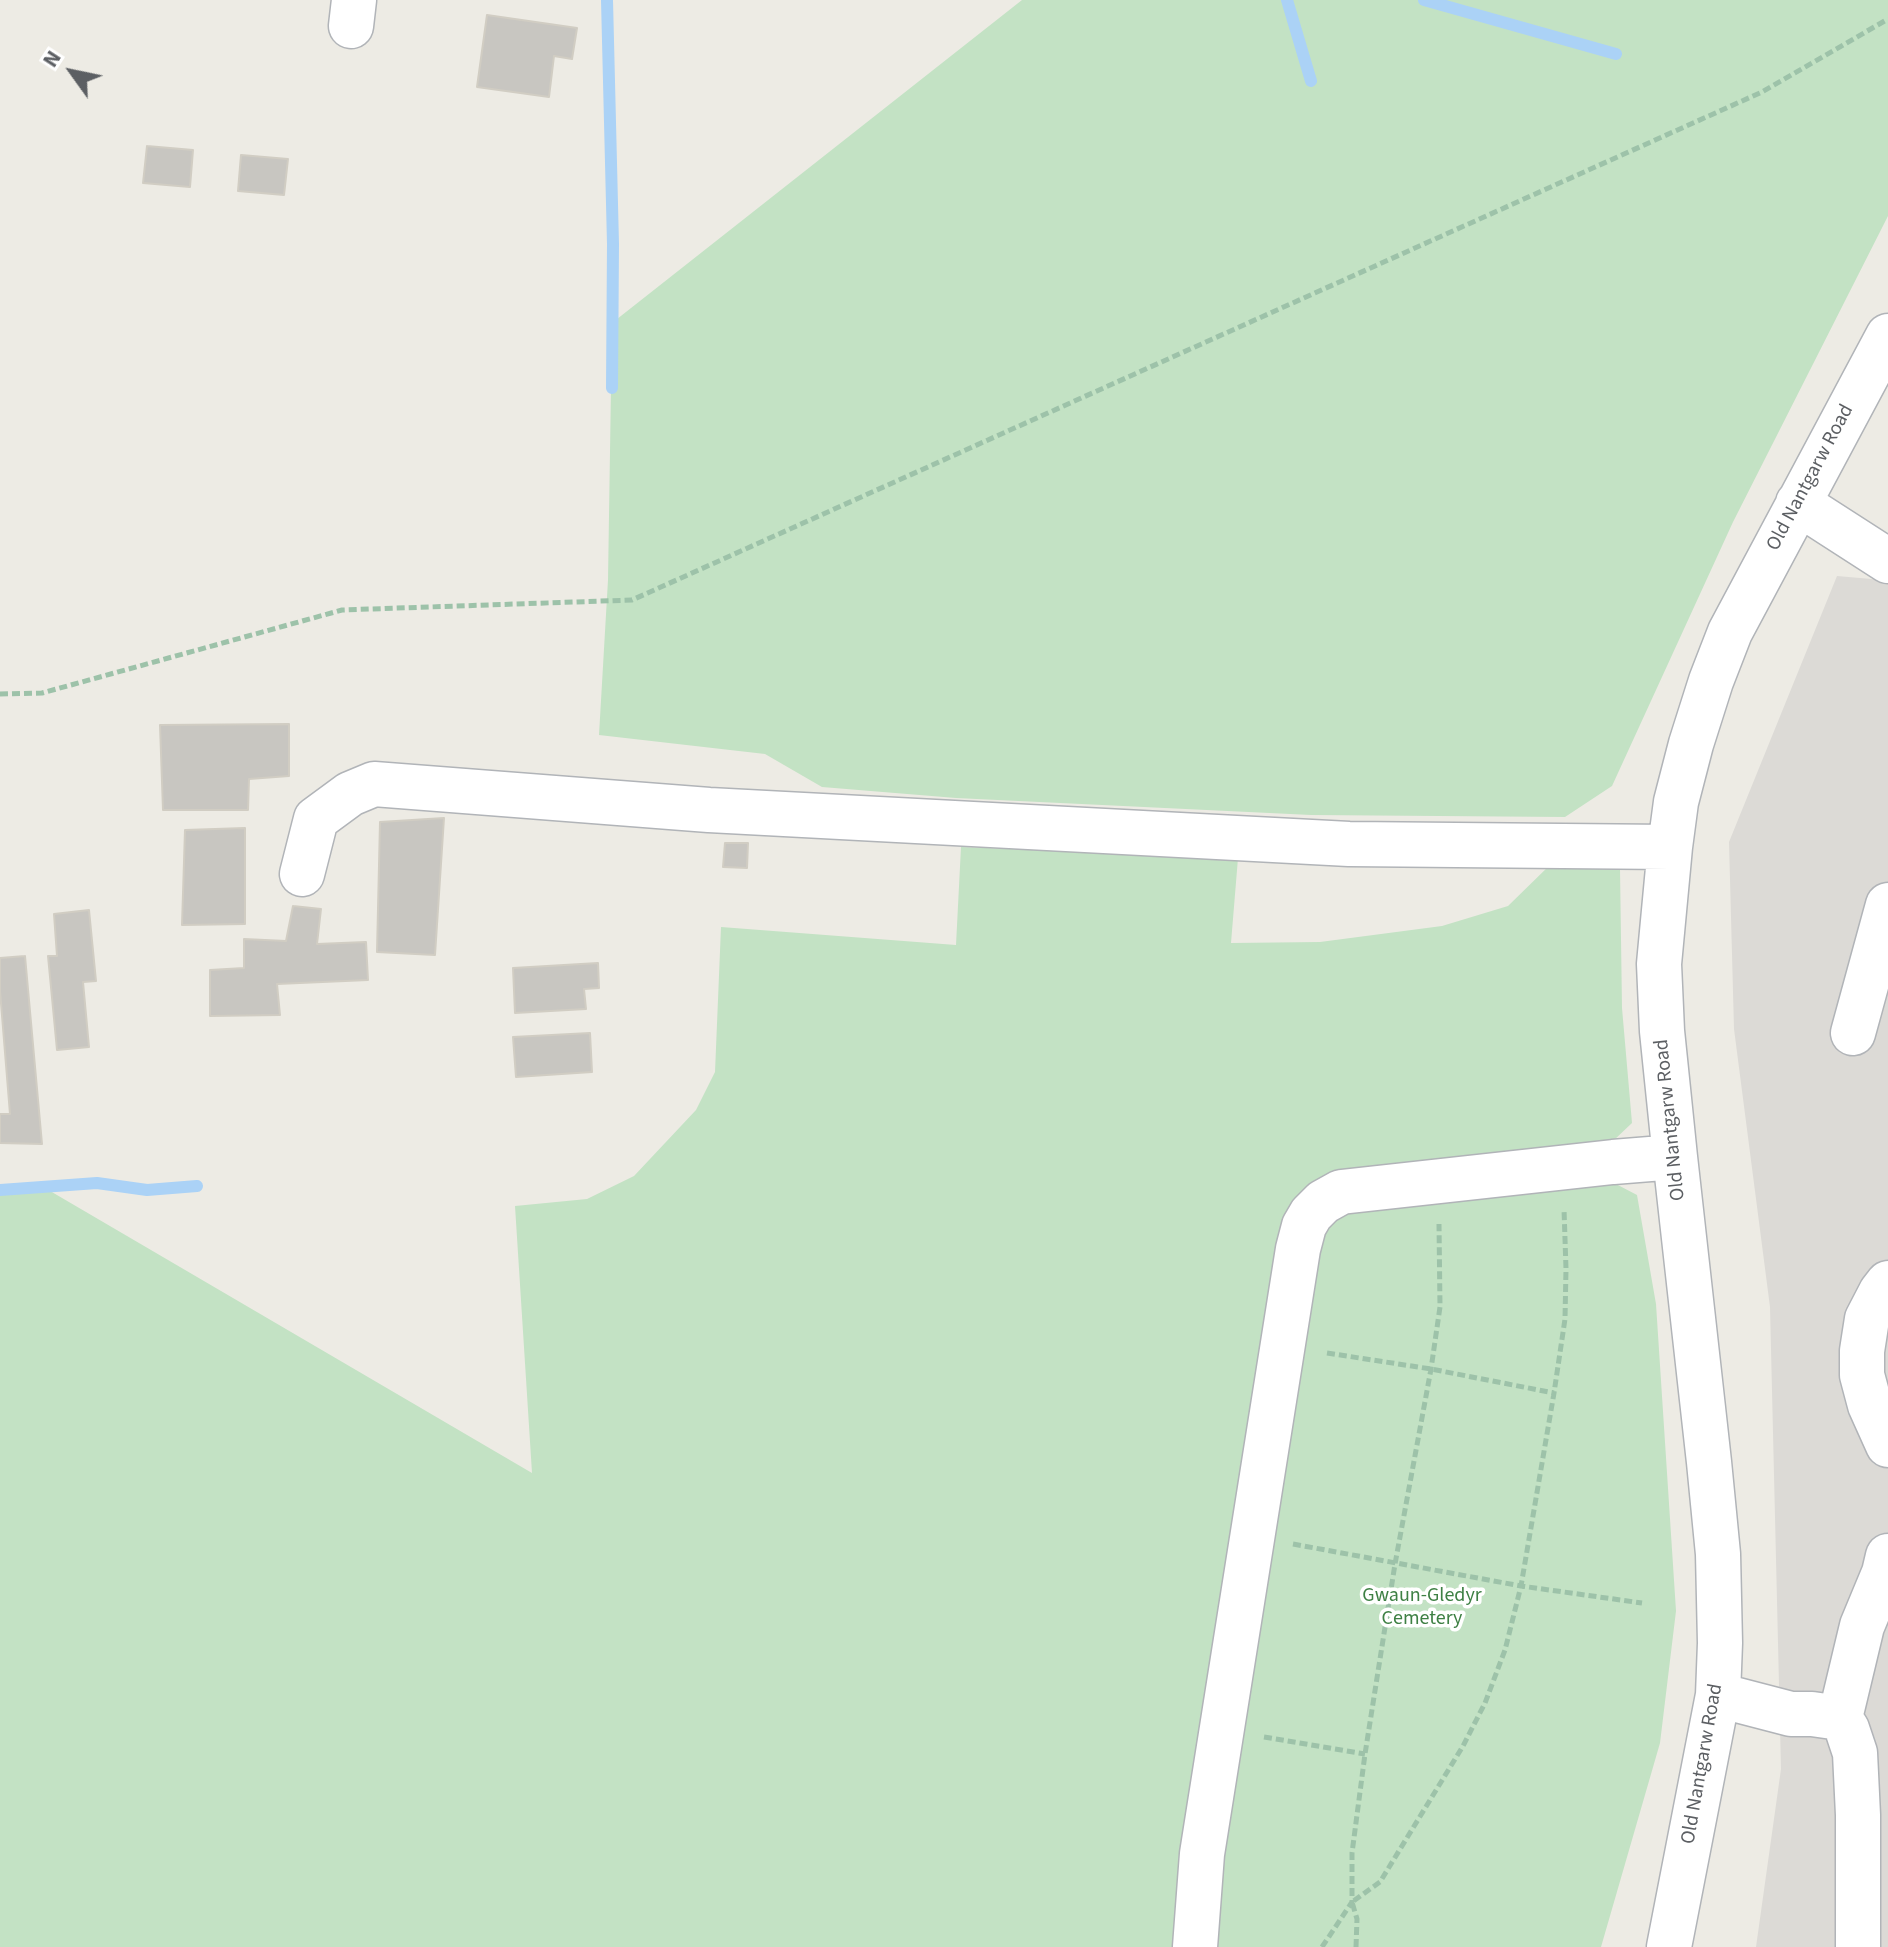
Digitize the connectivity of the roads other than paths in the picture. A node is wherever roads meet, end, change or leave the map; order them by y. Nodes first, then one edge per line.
1 (1888, 336) edge
2 (1798, 503) junction
3 (1888, 561) edge
4 (1670, 847) junction
5 (302, 874) dead end
6 (1888, 905) edge
7 (1853, 1033) dead end
8 (1675, 1157) junction
9 (1888, 1283) edge
10 (1888, 1445) edge
11 (1888, 1556) edge
12 (1718, 1695) junction
13 (1840, 1718) junction
14 (1873, 1884) edge
15 (1195, 1947) edge
16 (1669, 1947) edge
17 (1858, 1947) edge

1 - 2 street, Old Nantgarw Road
2 - 3 street
2 - 4 street, Old Nantgarw Road
4 - 5 street
4 - 8 street, Old Nantgarw Road
6 - 7 street
8 - 12 street, Old Nantgarw Road
8 - 15 street
9 - 10 street
11 - 13 street
12 - 13 street
12 - 16 street, Old Nantgarw Road
13 - 14 street
14 - 17 street

